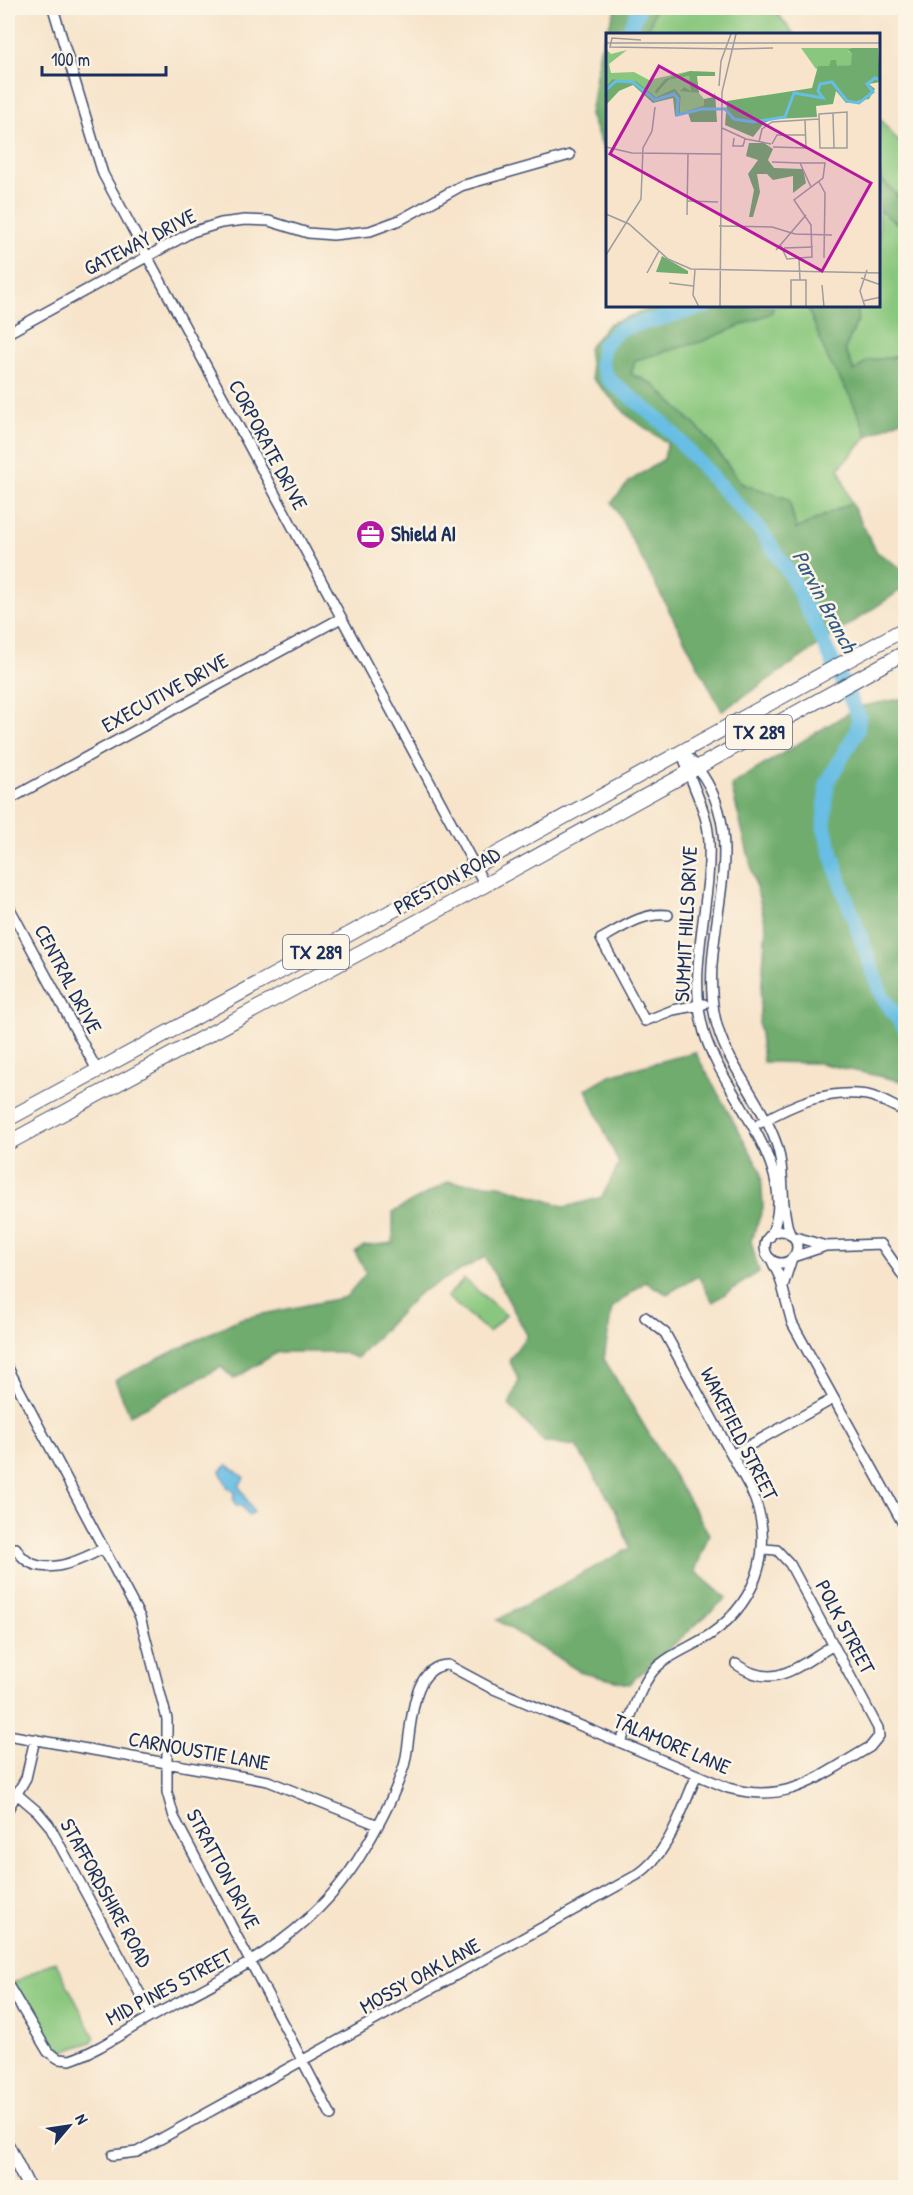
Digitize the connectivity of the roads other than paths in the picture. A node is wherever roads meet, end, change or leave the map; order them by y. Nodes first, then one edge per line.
1 (53, 8) edge
2 (570, 155) dead end
3 (145, 258) junction
4 (8, 333) edge
5 (341, 618) junction
6 (906, 626) edge
7 (906, 652) edge
8 (682, 751) junction
9 (692, 769) junction
10 (8, 800) edge
11 (475, 866) junction
12 (485, 885) junction
13 (8, 904) edge
14 (668, 915) dead end
15 (228, 1000) junction
16 (712, 1003) junction
17 (699, 1004) junction
18 (238, 1018) junction
19 (97, 1070) junction
20 (96, 1095) junction
21 (906, 1112) edge
22 (8, 1119) edge
23 (765, 1120) junction
24 (753, 1127) junction
25 (8, 1143) edge
26 (791, 1235) junction
27 (770, 1237) junction
28 (826, 1246) junction
29 (793, 1258) junction
30 (771, 1259) junction
31 (906, 1280) edge
32 (783, 1286) junction
33 (645, 1317) dead end
34 (8, 1368) edge
35 (833, 1399) junction
36 (732, 1455) junction
37 (905, 1529) edge
38 (16, 1548) dead end
39 (104, 1548) junction
40 (764, 1549) junction
41 (834, 1645) junction
42 (736, 1664) dead end
43 (448, 1665) joint
44 (8, 1735) edge
45 (879, 1736) joint
46 (34, 1739) junction
47 (621, 1742) junction
48 (168, 1763) junction
49 (697, 1775) junction
50 (18, 1795) junction
51 (8, 1809) edge
52 (378, 1825) junction
53 (252, 1963) junction
54 (8, 1985) edge
55 (152, 2016) junction
56 (303, 2062) junction
57 (331, 2115) dead end
58 (8, 2146) edge
59 (113, 2155) dead end
60 (29, 2187) edge

1 - 3 street, CORPORATE DRIVE
2 - 3 street, GATEWAY DRIVE
3 - 4 street, GATEWAY DRIVE
3 - 5 street, CORPORATE DRIVE
5 - 10 street, EXECUTIVE DRIVE
5 - 11 street, CORPORATE DRIVE
6 - 8 main road, PRESTON ROAD / TX 289
7 - 9 main road, PRESTON ROAD / TX 289
8 - 9 street, SUMMIT HILLS DRIVE
8 - 11 main road, PRESTON ROAD / TX 289
9 - 12 main road, PRESTON ROAD / TX 289
9 - 16 street, SUMMIT HILLS DRIVE
9 - 17 street, SUMMIT HILLS DRIVE
11 - 12 street, CORPORATE DRIVE
11 - 15 main road, PRESTON ROAD / TX 289
12 - 18 main road, PRESTON ROAD / TX 289
13 - 19 street, CENTRAL DRIVE
14 - 17 street
15 - 18 main road
15 - 19 main road, PRESTON ROAD / TX 289
16 - 17 street
16 - 23 street, SUMMIT HILLS DRIVE
17 - 24 street, SUMMIT HILLS DRIVE
18 - 20 main road, PRESTON ROAD / TX 289
19 - 20 main road
19 - 22 main road, PRESTON ROAD / TX 289
20 - 25 main road, PRESTON ROAD / TX 289
21 - 23 street
23 - 24 street
23 - 26 street, SUMMIT HILLS DRIVE
24 - 27 street, SUMMIT HILLS DRIVE
26 - 27 street
26 - 28 street
26 - 29 street
27 - 30 street
28 - 29 street
28 - 31 street
29 - 30 street
29 - 32 street
30 - 32 street
32 - 35 street
33 - 36 street, WAKEFIELD STREET
34 - 39 street, STRATTON DRIVE
35 - 36 street
35 - 37 street
36 - 40 street, WAKEFIELD STREET
38 - 39 street
39 - 48 street, STRATTON DRIVE
40 - 41 street, POLK STREET
40 - 47 street, WAKEFIELD STREET
41 - 42 street
41 - 45 street, POLK STREET
43 - 47 street, TALAMORE LANE
43 - 52 street, MID PINES STREET
44 - 46 street, CARNOUSTIE LANE
45 - 49 street, TALAMORE LANE
46 - 48 street, CARNOUSTIE LANE
46 - 50 street
47 - 49 street, TALAMORE LANE
48 - 52 street, CARNOUSTIE LANE
48 - 53 street, STRATTON DRIVE
49 - 56 street, MOSSY OAK LANE
50 - 51 street
50 - 55 street, STAFFORDSHIRE ROAD
52 - 53 street, MID PINES STREET
53 - 55 street, MID PINES STREET
53 - 56 street, STRATTON DRIVE
54 - 55 street, MID PINES STREET
56 - 57 street, STRATTON DRIVE
56 - 59 street, MOSSY OAK LANE
58 - 60 main road

